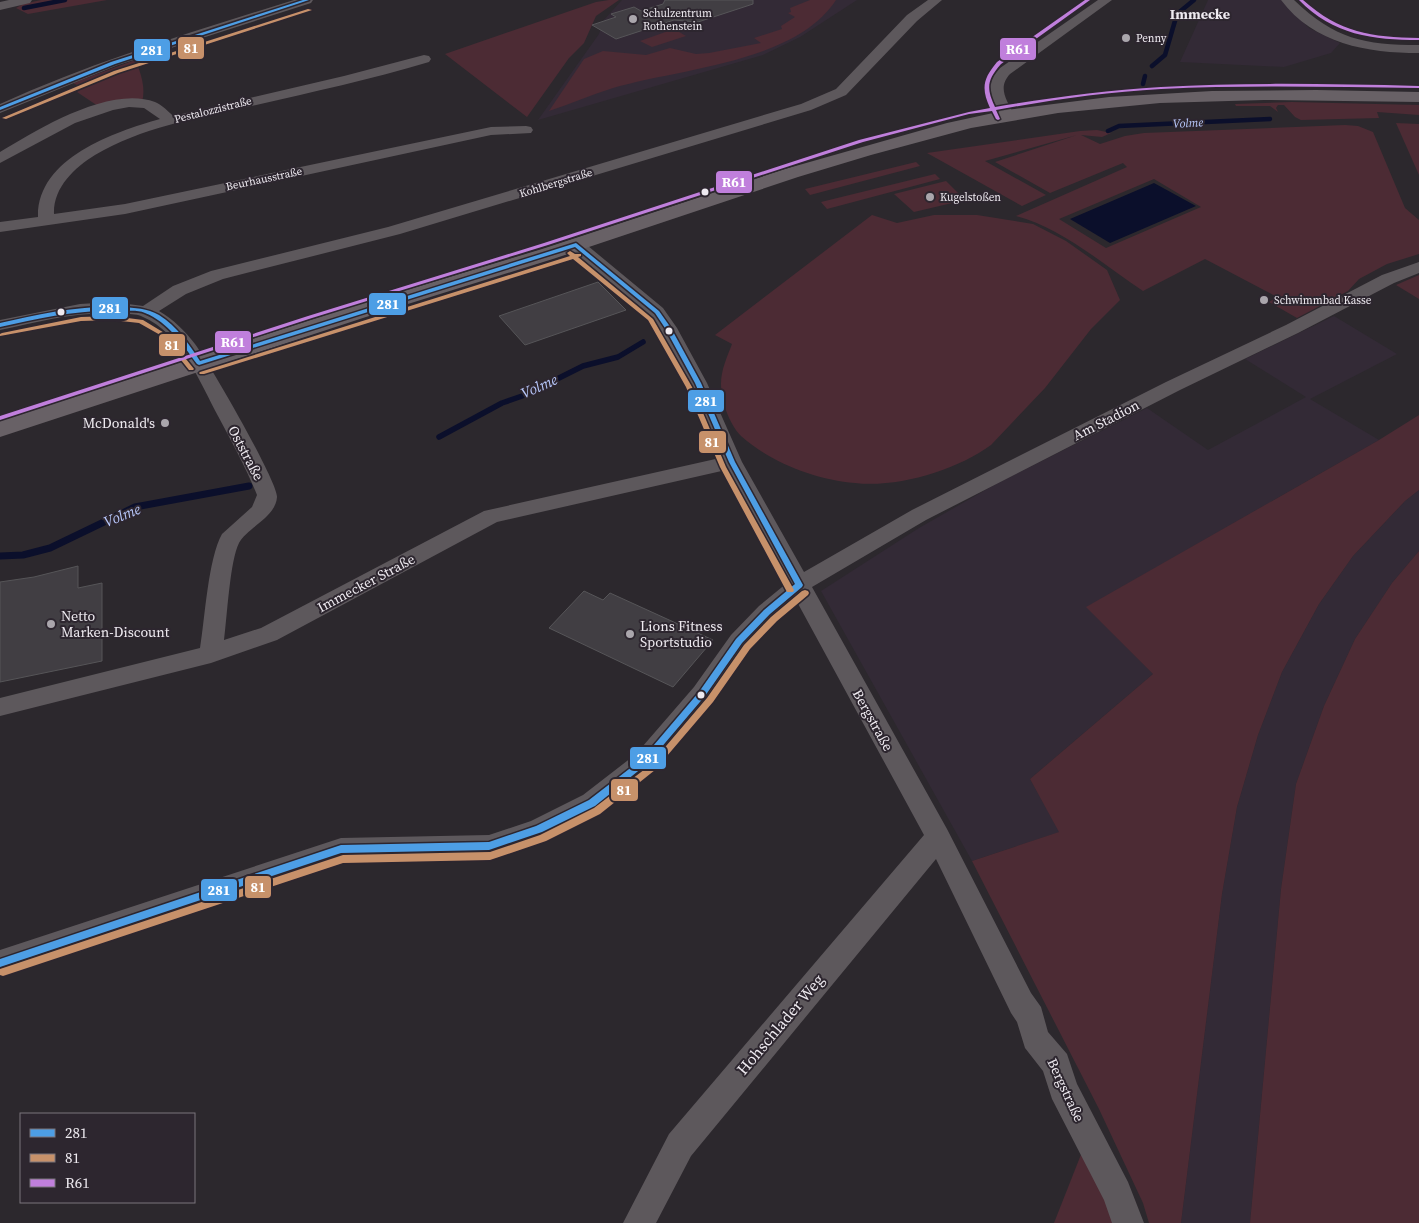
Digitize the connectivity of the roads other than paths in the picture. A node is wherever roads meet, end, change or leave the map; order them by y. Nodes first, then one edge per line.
1 (26, 0) edge
2 (307, 0) edge
3 (936, 0) edge
4 (1106, 0) edge
5 (1287, 0) edge
6 (0, 6) edge
7 (1419, 49) edge
8 (424, 58) dead end
9 (1419, 98) edge
10 (0, 109) edge
11 (1007, 116) junction
12 (170, 121) junction
13 (526, 130) dead end
14 (0, 158) edge
15 (46, 220) junction
16 (0, 227) edge
17 (576, 245) junction
18 (1419, 267) edge
19 (146, 312) junction
20 (0, 326) edge
21 (199, 363) junction
22 (0, 429) edge
23 (732, 462) junction
24 (799, 585) junction
25 (211, 654) junction
26 (0, 707) edge
27 (938, 837) junction
28 (0, 963) edge
29 (639, 1223) edge
30 (1128, 1223) edge

1 - 6 street
2 - 10 street
3 - 19 street, Kohlbergstraße
4 - 11 street
5 - 7 street
8 - 12 street, Pestalozzistraße
9 - 11 main road
11 - 17 main road
12 - 14 street
12 - 15 street, Pestalozzistraße
13 - 15 street, Beurhausstraße
15 - 16 street, Beurhausstraße
17 - 21 main road
17 - 23 street, Bergstraße
18 - 24 street, Am Stadion
19 - 20 street
19 - 21 street
21 - 22 main road
21 - 25 street, Oststraße
23 - 24 street, Bergstraße
23 - 25 street, Immecker Straße
24 - 27 street, Bergstraße
24 - 28 street, Am Stadion
25 - 26 street, Immecker Straße
27 - 29 street, Hohschlader Weg
27 - 30 street, Bergstraße

